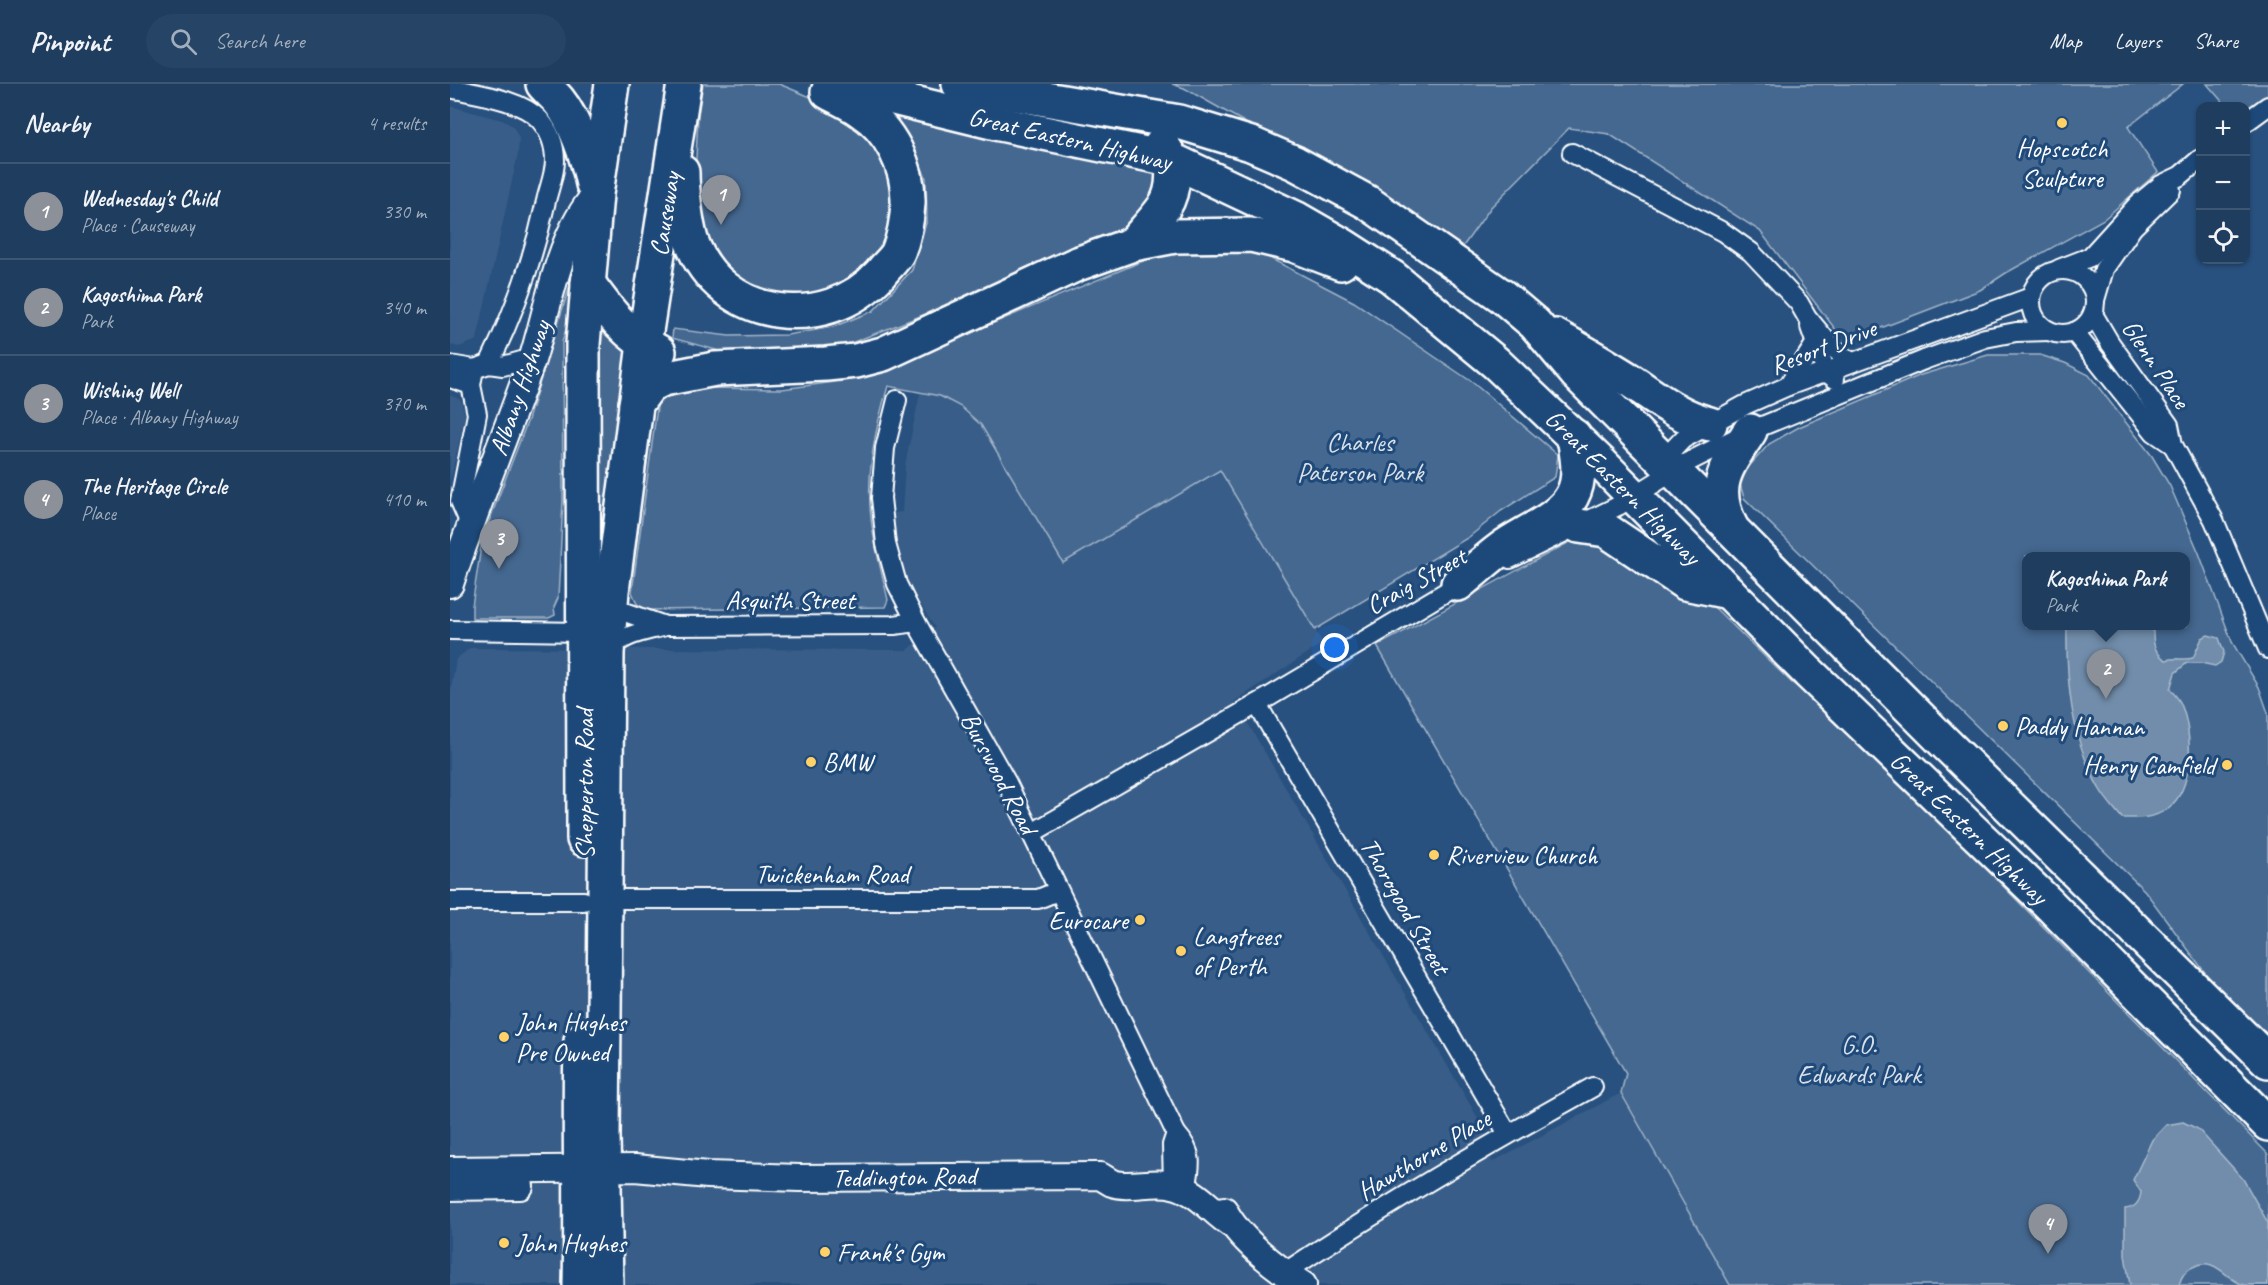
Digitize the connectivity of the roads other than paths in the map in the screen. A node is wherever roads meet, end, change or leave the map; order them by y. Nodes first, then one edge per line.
1 (612, 84) edge
2 (814, 84) edge
3 (836, 84) edge
4 (960, 84) edge
5 (1044, 84) edge
6 (450, 88) edge
7 (535, 97) edge
8 (683, 97) edge
9 (1088, 106) junction
10 (2268, 106) edge
11 (2250, 119) edge
12 (1179, 122) junction
13 (1572, 153) dead end
14 (1170, 159) junction
15 (2196, 162) edge
16 (2180, 176) junction
17 (596, 194) junction
18 (1133, 244) junction
19 (2057, 270) junction
20 (1392, 277) junction
21 (588, 283) junction
22 (2031, 297) junction
23 (2094, 307) junction
24 (1807, 317) junction
25 (1536, 324) junction
26 (2049, 331) junction
27 (2074, 332) junction
28 (644, 344) junction
29 (1815, 344) junction
30 (532, 358) junction
31 (1852, 362) junction
32 (450, 365) edge
33 (715, 369) junction
34 (1826, 372) junction
35 (478, 373) junction
36 (450, 378) edge
37 (1788, 386) junction
38 (1848, 390) junction
39 (897, 400) dead end
40 (636, 404) junction
41 (1710, 424) junction
42 (1750, 431) junction
43 (1574, 436) junction
44 (2173, 446) junction
45 (1656, 483) junction
46 (470, 524) junction
47 (1579, 526) junction
48 (1733, 530) junction
49 (450, 584) edge
50 (1458, 584) junction
51 (612, 591) junction
52 (1729, 592) junction
53 (2255, 615) junction
54 (916, 622) junction
55 (665, 626) junction
56 (450, 630) edge
57 (2268, 632) edge
58 (596, 642) junction
59 (2268, 649) edge
60 (1257, 704) junction
61 (1032, 833) junction
62 (1058, 891) junction
63 (594, 900) junction
64 (450, 901) edge
65 (2268, 1061) edge
66 (1593, 1087) dead end
67 (2268, 1125) edge
68 (1508, 1134) junction
69 (450, 1170) edge
70 (592, 1177) junction
71 (1181, 1179) junction
72 (450, 1187) edge
73 (1293, 1279) edge
74 (580, 1285) edge
75 (606, 1285) edge

1 - 17 highway
2 - 8 highway
3 - 14 highway, Great Eastern Highway
4 - 9 highway, Great Eastern Highway
5 - 12 highway
6 - 7 street
7 - 17 highway
7 - 35 street
8 - 28 highway, Causeway
9 - 12 highway, Great Eastern Highway
9 - 14 highway
10 - 11 street
12 - 25 highway, Great Eastern Highway
13 - 24 street
14 - 18 highway
14 - 20 highway, Great Eastern Highway
15 - 16 street
16 - 19 street
16 - 23 street
17 - 21 highway
17 - 30 main road, Albany Highway
18 - 20 highway
18 - 33 highway
19 - 22 street
19 - 23 street
20 - 43 highway, Great Eastern Highway
21 - 28 highway
21 - 58 highway, Shepperton Road
22 - 26 street
22 - 31 street, Resort Drive
23 - 27 street
23 - 44 street, Glenn Place
24 - 29 street
24 - 31 street
25 - 41 highway
25 - 45 highway, Great Eastern Highway
26 - 27 street
26 - 38 street, Resort Drive
27 - 44 street, Glenn Place
28 - 33 highway
28 - 40 highway, Shepperton Road
29 - 34 street
29 - 37 street
30 - 35 street
30 - 46 main road, Albany Highway
31 - 34 street, Resort Drive
32 - 35 street
33 - 40 highway
34 - 37 street, Resort Drive
34 - 38 street
35 - 36 street
35 - 46 street
37 - 41 street, Resort Drive
38 - 42 street, Resort Drive
39 - 54 street, Burswood Road
40 - 51 highway, Shepperton Road
41 - 45 street, Resort Drive
42 - 45 street, Resort Drive
42 - 48 highway
43 - 45 highway, Great Eastern Highway
43 - 50 highway
44 - 53 street, Glenn Place
45 - 47 street, Craig Street
45 - 48 highway, Great Eastern Highway
45 - 52 highway, Great Eastern Highway
46 - 49 main road, Albany Highway
47 - 50 street, Craig Street
47 - 52 highway
48 - 65 highway, Great Eastern Highway
50 - 60 street, Craig Street
51 - 55 street, Asquith Street
51 - 58 highway, Shepperton Road
52 - 67 highway, Great Eastern Highway
53 - 57 street, Glenn Place
53 - 59 street, Glenn Place
54 - 55 street, Asquith Street
54 - 61 street, Burswood Road
55 - 58 street, Asquith Street
56 - 58 street
58 - 63 highway, Shepperton Road
60 - 61 street, Craig Street
60 - 68 street, Thorogood Street
61 - 62 street, Burswood Road
62 - 63 street, Twickenham Road
62 - 71 street, Burswood Road
63 - 64 street, Twickenham Road
63 - 70 highway, Shepperton Road
66 - 68 street, Hawthorne Place
68 - 73 street, Hawthorne Place
69 - 70 main road, Teddington Road
70 - 71 main road, Teddington Road
70 - 72 main road, Teddington Road
70 - 74 highway, Shepperton Road
70 - 75 highway, Shepperton Road
71 - 73 main road

